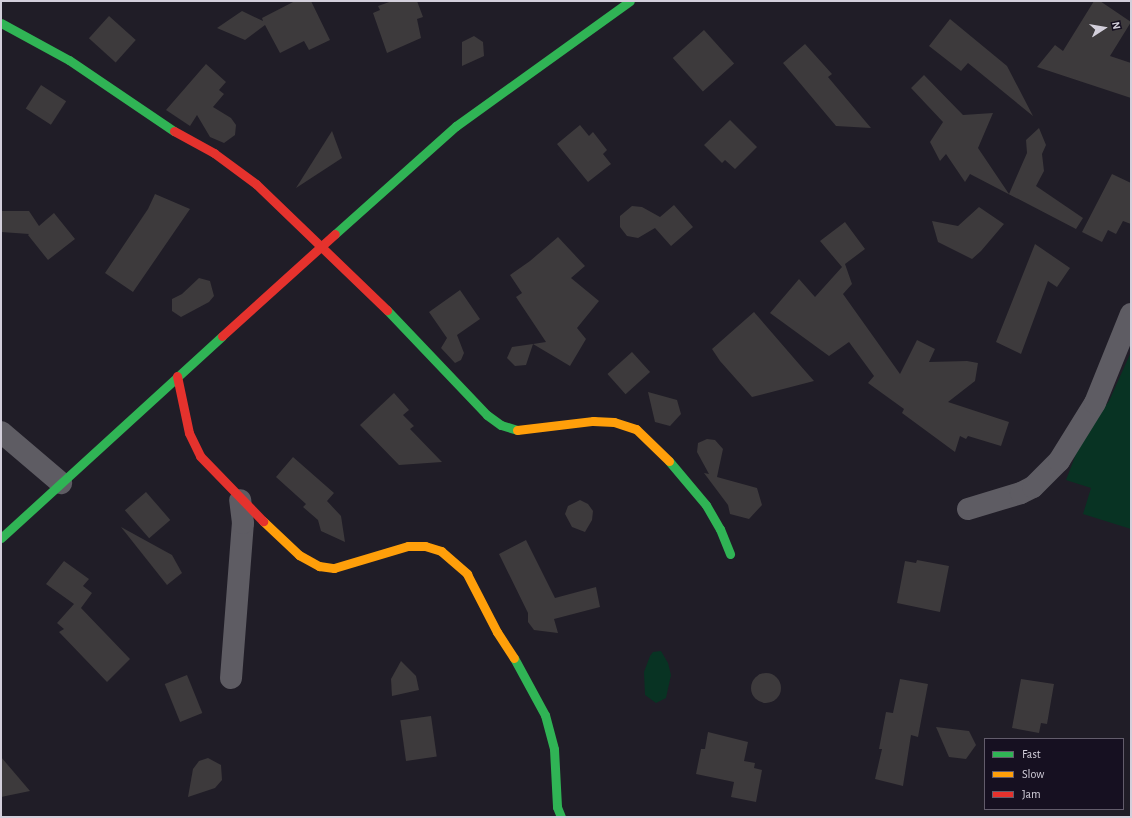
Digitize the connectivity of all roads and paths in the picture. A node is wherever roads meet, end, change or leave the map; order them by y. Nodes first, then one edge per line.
1 (630, 1) edge
2 (1, 23) edge
3 (320, 247) junction
4 (1131, 314) edge
5 (176, 376) junction
6 (1, 432) edge
7 (61, 483) junction
8 (240, 500) junction
9 (968, 509) dead end
10 (1, 538) edge
11 (730, 554) dead end
12 (231, 678) dead end
13 (561, 817) edge

1 - 3 street
2 - 3 street
3 - 5 street
3 - 11 street
4 - 9 street
5 - 7 street
5 - 8 street
6 - 7 street
7 - 10 street
8 - 12 street
8 - 13 street

